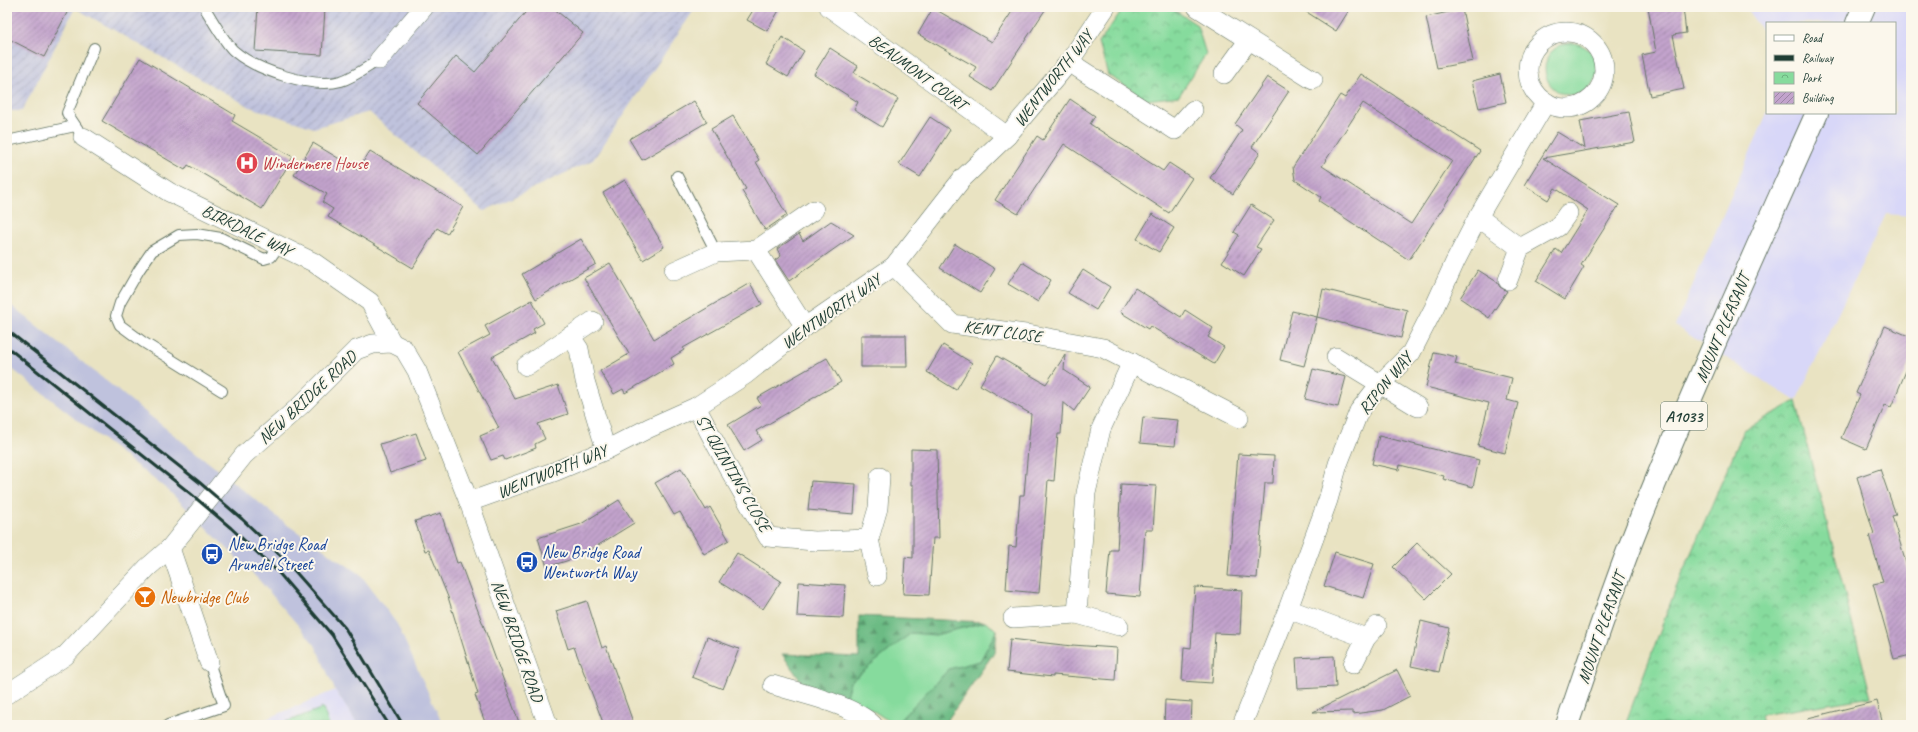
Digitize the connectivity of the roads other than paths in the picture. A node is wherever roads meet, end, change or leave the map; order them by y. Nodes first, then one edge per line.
1 (424, 7) edge
2 (829, 7) edge
3 (1106, 7) edge
4 (1197, 7) edge
5 (1864, 7) edge
6 (206, 10) dead end
7 (1857, 22) edge
8 (1248, 40) junction
9 (94, 48) dead end
10 (379, 60) joint
11 (1069, 62) junction
12 (1224, 74) dead end
13 (1313, 80) dead end
14 (1546, 102) junction
15 (1194, 110) dead end
16 (1817, 114) edge
17 (79, 132) junction
18 (1007, 136) junction
19 (7, 141) edge
20 (677, 176) dead end
21 (814, 210) dead end
22 (1568, 213) dead end
23 (1478, 217) junction
24 (279, 245) junction
25 (1520, 248) junction
26 (756, 250) junction
27 (716, 252) junction
28 (894, 266) junction
29 (674, 271) dead end
30 (1508, 280) dead end
31 (593, 321) dead end
32 (805, 327) junction
33 (570, 336) junction
34 (392, 343) junction
35 (1336, 357) dead end
36 (1132, 362) junction
37 (526, 366) dead end
38 (1380, 384) junction
39 (222, 391) dead end
40 (696, 407) junction
41 (1418, 407) dead end
42 (1239, 418) dead end
43 (606, 450) junction
44 (880, 477) dead end
45 (469, 502) junction
46 (869, 539) junction
47 (170, 548) junction
48 (877, 576) dead end
49 (1288, 609) junction
50 (1077, 614) junction
51 (1013, 618) dead end
52 (1119, 626) dead end
53 (209, 662) joint
54 (1353, 664) dead end
55 (773, 685) dead end
56 (7, 694) edge
57 (168, 725) edge
58 (548, 725) edge
59 (874, 725) edge
60 (1242, 725) edge
61 (1567, 725) edge

1 - 10 street
2 - 18 street, BEAUMONT COURT
3 - 11 street, WENTWORTH WAY
4 - 8 street
5 - 7 highway
6 - 10 lane
8 - 12 street
8 - 13 street
9 - 17 lane
11 - 15 street
11 - 18 street, WENTWORTH WAY
14 - 14 street
14 - 23 street, RIPON WAY
16 - 61 highway, MOUNT PLEASANT / A1033
17 - 19 lane
17 - 24 street, BIRKDALE WAY
18 - 28 street, WENTWORTH WAY
20 - 27 lane
21 - 26 street
22 - 25 street
23 - 25 street
23 - 38 street, RIPON WAY
24 - 34 street, BIRKDALE WAY
24 - 39 lane
25 - 30 street
26 - 27 street
26 - 32 street
27 - 29 street
28 - 32 street, WENTWORTH WAY
28 - 36 street, KENT CLOSE
31 - 33 street
32 - 40 street, WENTWORTH WAY
33 - 37 street
33 - 43 street
34 - 45 street, NEW BRIDGE ROAD
34 - 47 street, NEW BRIDGE ROAD
35 - 38 street
36 - 42 street, KENT CLOSE
36 - 50 street
38 - 41 street
38 - 49 street, RIPON WAY
40 - 43 street, WENTWORTH WAY
40 - 46 street, ST QUINTINS CLOSE
43 - 45 street, WENTWORTH WAY
44 - 46 street
45 - 58 street, NEW BRIDGE ROAD
46 - 48 street
47 - 53 street
47 - 56 street, NEW BRIDGE ROAD
49 - 54 street
49 - 60 street, RIPON WAY
50 - 51 street
50 - 52 street
53 - 57 lane
55 - 59 street

